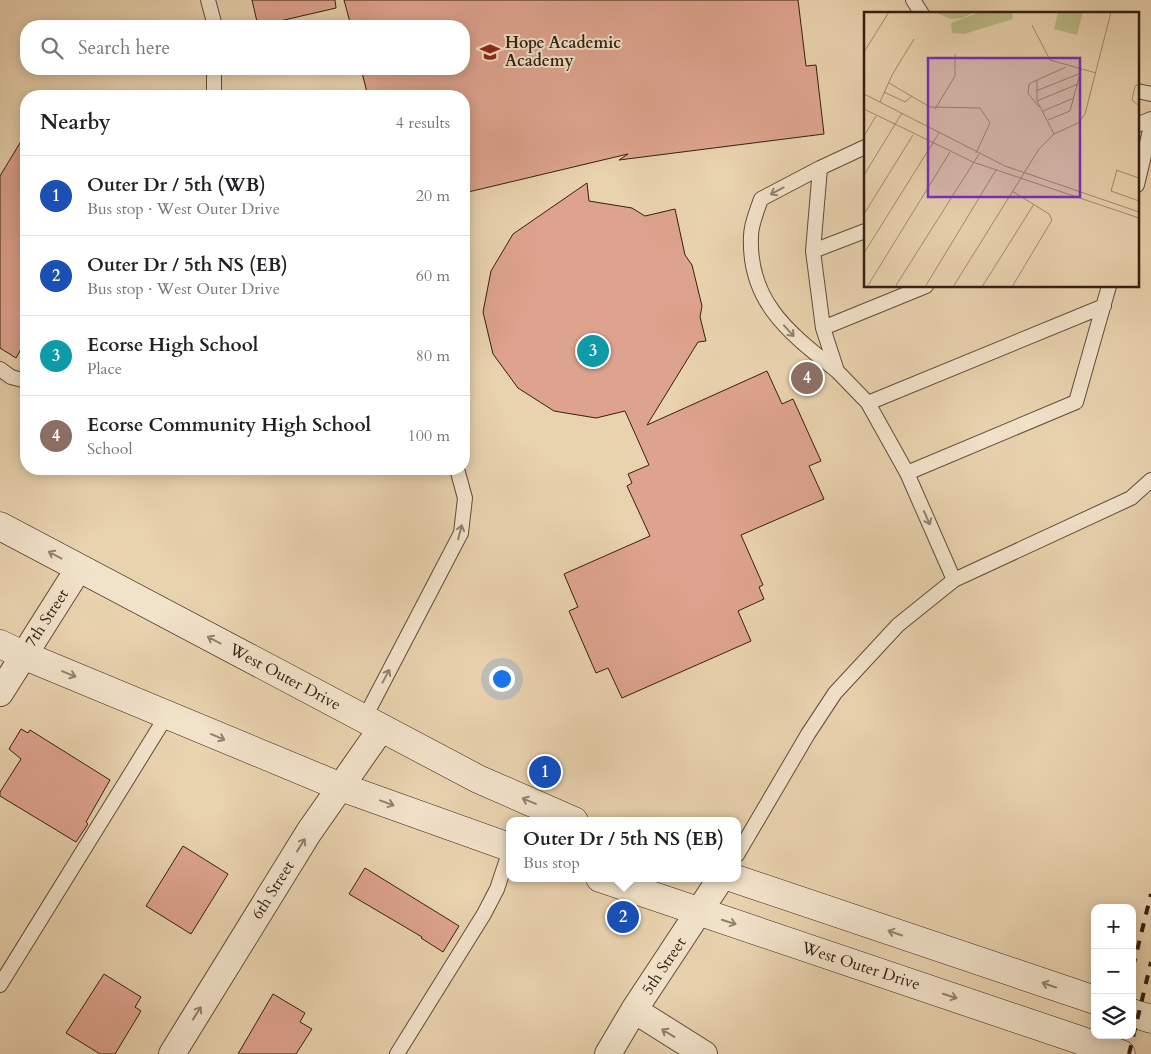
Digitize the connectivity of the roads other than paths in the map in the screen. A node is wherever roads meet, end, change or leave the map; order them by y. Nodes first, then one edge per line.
1 (208, 0) edge
2 (913, 0) edge
3 (921, 12) edge
4 (213, 20) edge
5 (214, 75) edge
6 (214, 90) edge
7 (1138, 90) edge
8 (1151, 94) edge
9 (1151, 120) edge
10 (1138, 125) edge
11 (1151, 126) edge
12 (864, 147) edge
13 (820, 168) junction
14 (1138, 181) edge
15 (864, 231) edge
16 (813, 251) junction
17 (921, 288) edge
18 (1108, 288) edge
19 (1104, 306) junction
20 (823, 328) junction
21 (0, 369) edge
22 (837, 372) junction
23 (20, 379) edge
24 (868, 403) junction
25 (907, 473) junction
26 (458, 475) edge
27 (1151, 480) edge
28 (0, 526) edge
29 (79, 568) junction
30 (954, 580) junction
31 (12, 650) edge
32 (0, 693) edge
33 (167, 715) junction
34 (372, 724) junction
35 (341, 787) junction
36 (565, 817) edge
37 (506, 846) edge
38 (741, 848) edge
39 (506, 862) edge
40 (741, 881) edge
41 (612, 882) edge
42 (718, 882) edge
43 (699, 912) junction
44 (0, 985) edge
45 (1091, 999) edge
46 (634, 1010) junction
47 (1136, 1014) edge
48 (1151, 1019) edge
49 (172, 1054) edge
50 (397, 1054) edge
51 (608, 1054) edge
52 (704, 1054) edge
53 (1121, 1054) edge

1 - 4 lane
2 - 3 lane
5 - 6 lane
7 - 8 lane
9 - 10 lane
11 - 14 lane
12 - 13 lane
13 - 16 lane
13 -> 22 lane
15 - 16 lane
16 - 20 lane
17 - 20 lane
18 - 19 lane
19 - 24 lane
19 - 25 lane
20 - 22 lane
21 - 23 lane
22 - 24 lane
24 - 25 lane
25 -> 30 lane
34 -> 26 lane
27 - 30 lane
29 -> 28 main road, West Outer Drive
29 - 31 street, 7th Street
34 -> 29 main road, West Outer Drive
30 - 38 lane
31 - 32 street, 7th Street
31 -> 33 main road
33 -> 35 main road
33 - 44 lane
34 - 35 street, 6th Street
36 -> 34 main road, West Outer Drive
35 -> 37 main road
49 -> 35 street, 6th Street
39 - 50 lane
45 -> 40 main road
41 - 43 main road, West Outer Drive
42 - 43 street, 5th Street
43 - 46 street, 5th Street
43 -> 53 main road, West Outer Drive
46 - 51 street, 5th Street
52 -> 46 street
47 - 48 main road

